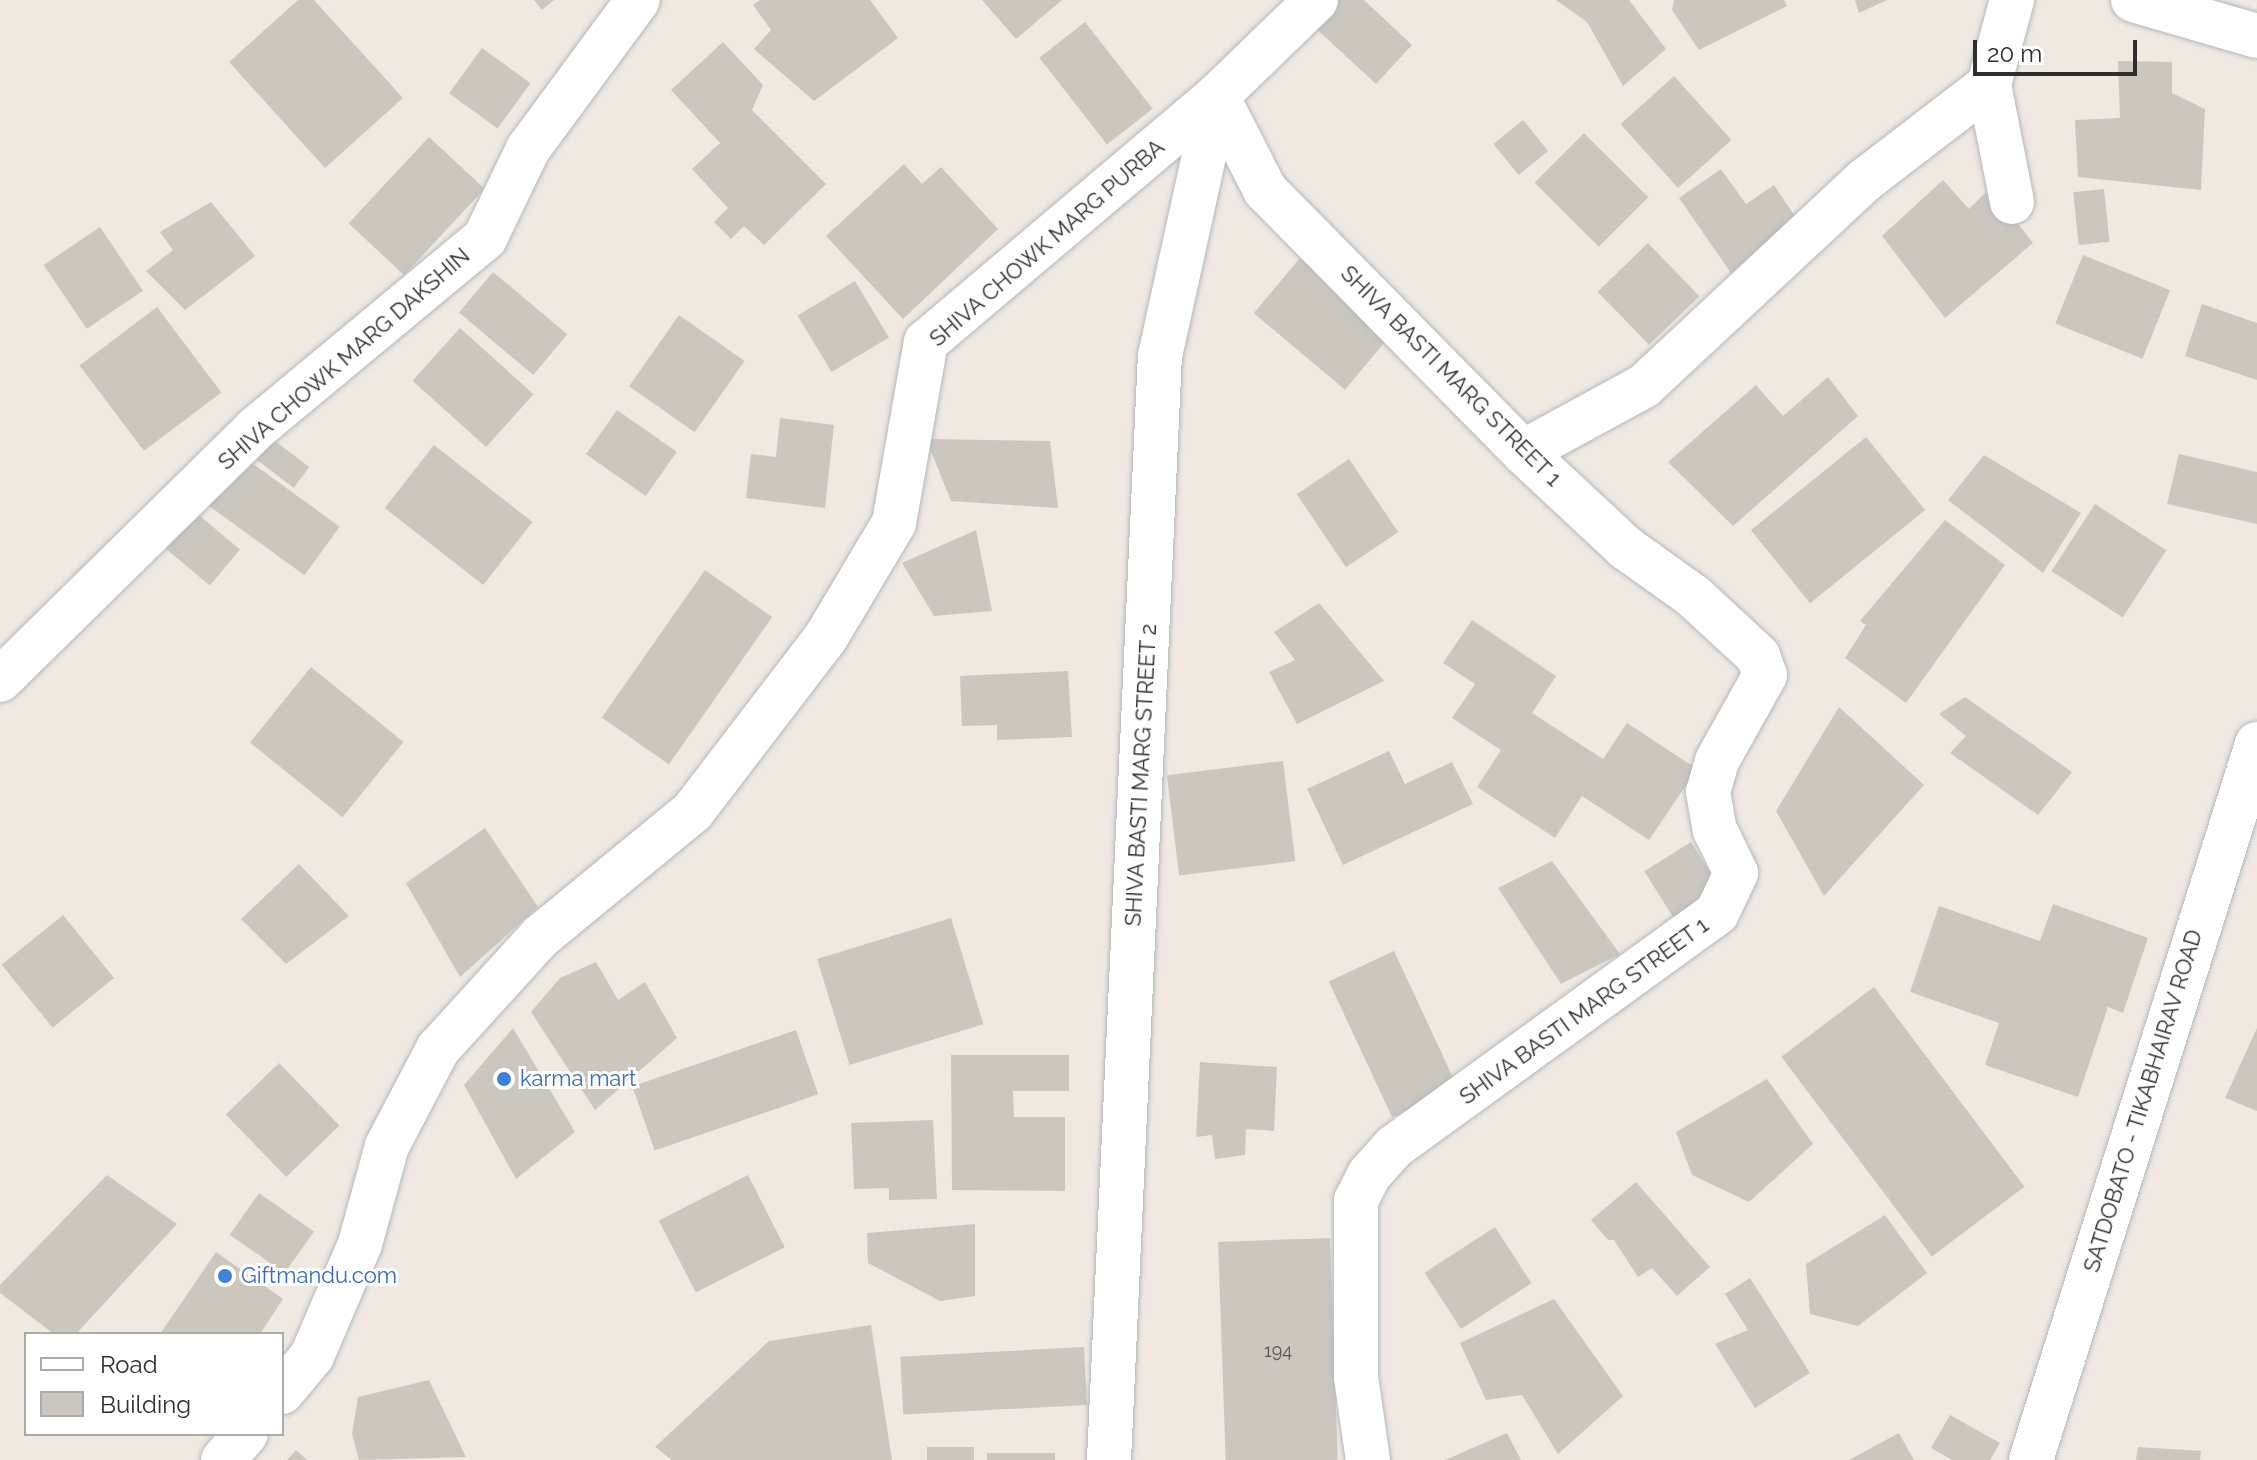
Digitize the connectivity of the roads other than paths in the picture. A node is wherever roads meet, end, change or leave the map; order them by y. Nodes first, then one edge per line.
1 (638, 0) edge
2 (1316, 0) edge
3 (2012, 0) edge
4 (2133, 0) edge
5 (2257, 36) edge
6 (1989, 85) junction
7 (1217, 96) junction
8 (2012, 202) dead end
9 (1523, 452) junction
10 (0, 680) edge
11 (2257, 744) edge
12 (284, 1390) edge
13 (244, 1436) edge
14 (223, 1460) edge
15 (1109, 1460) edge
16 (1368, 1460) edge
17 (2031, 1460) edge

1 - 10 street, SHIVA CHOWK MARG DAKSHIN
2 - 7 street, SHIVA CHOWK MARG PURBA
3 - 6 street
4 - 5 street
6 - 8 street
6 - 9 street
7 - 9 street, SHIVA BASTI MARG STREET 1
7 - 12 street, SHIVA CHOWK MARG PURBA
7 - 15 street, SHIVA BASTI MARG STREET 2
9 - 16 street, SHIVA BASTI MARG STREET 1
11 - 17 street, SATDOBATO - TIKABHAIRAV ROAD
13 - 14 street

